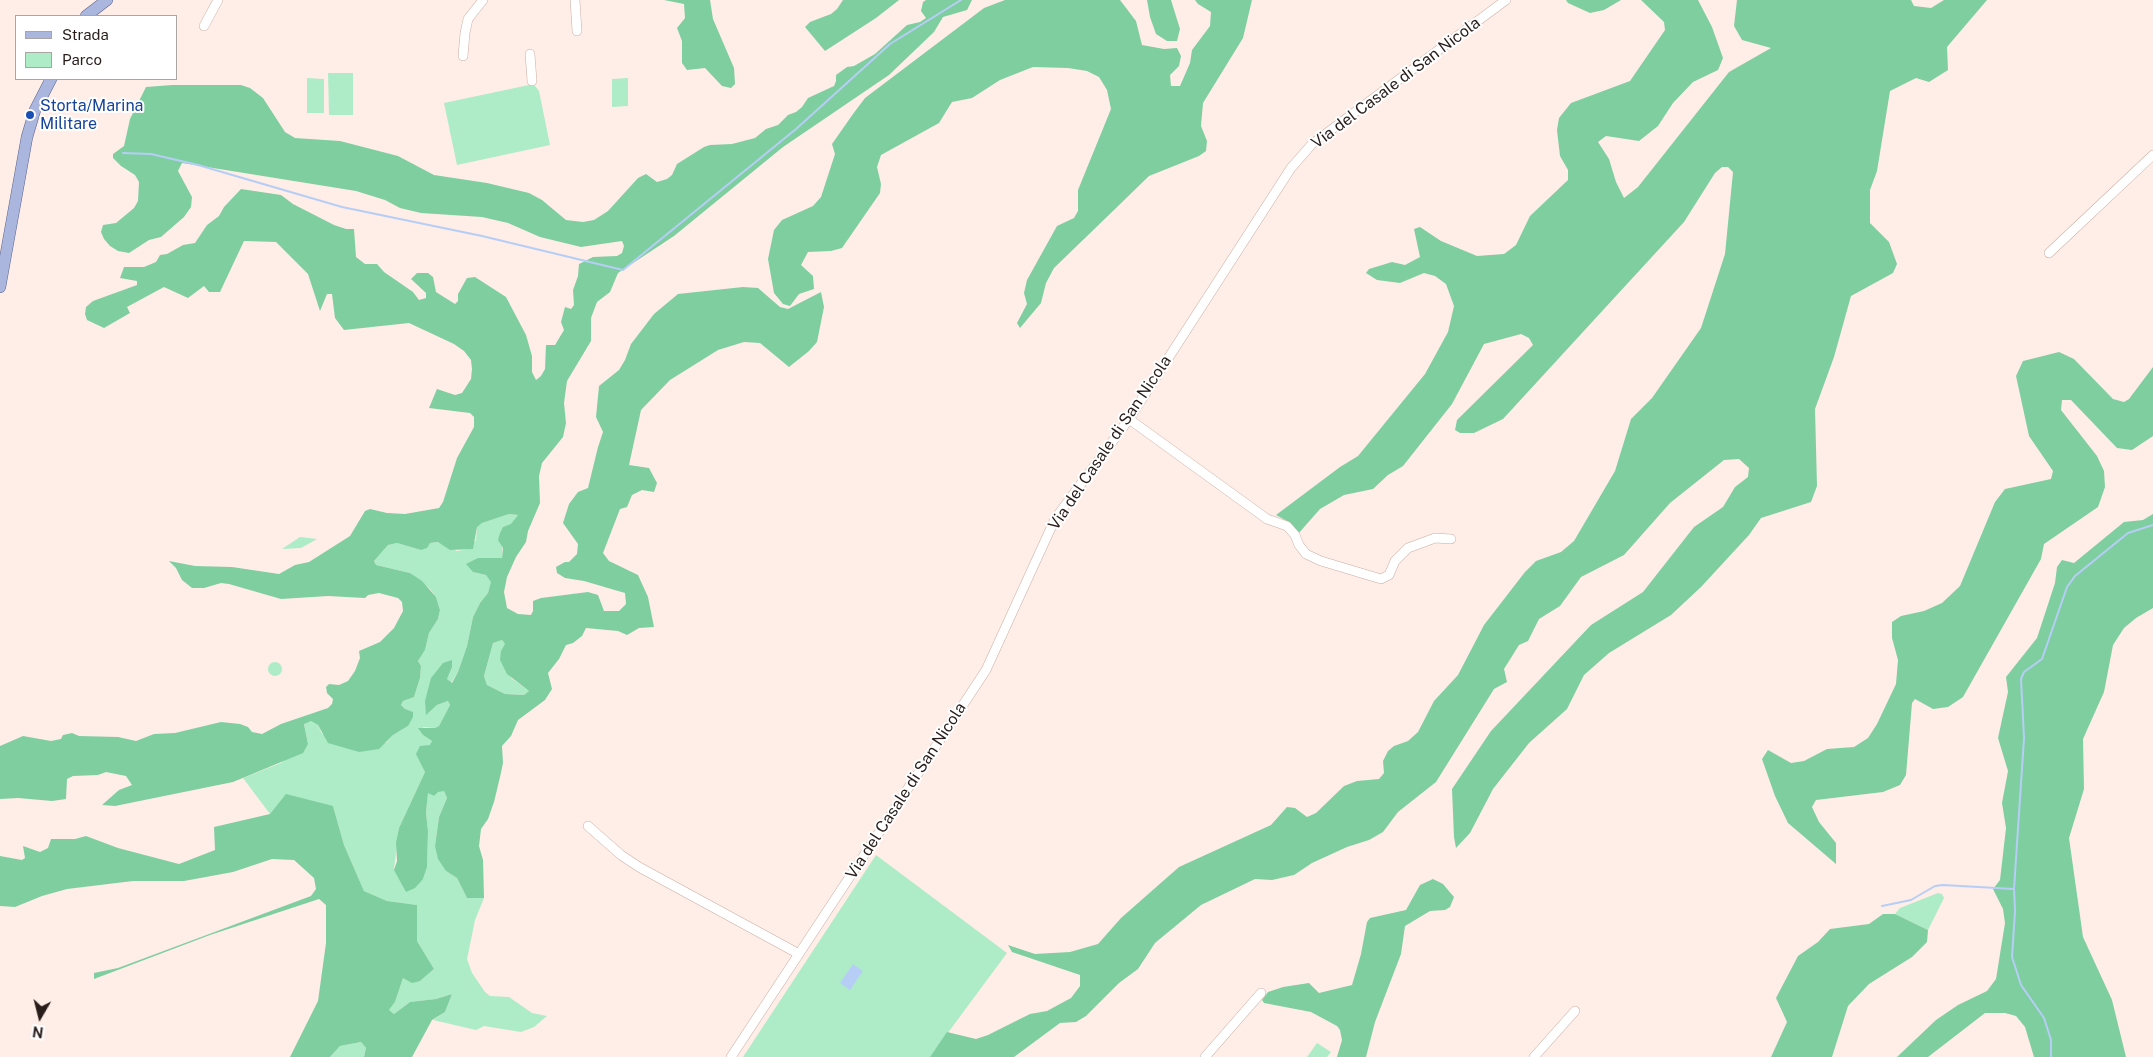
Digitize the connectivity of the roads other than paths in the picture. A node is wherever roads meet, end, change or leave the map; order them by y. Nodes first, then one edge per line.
1 (107, 0) edge
2 (218, 0) edge
3 (483, 0) edge
4 (575, 0) edge
5 (1506, 0) edge
6 (87, 15) edge
7 (204, 26) dead end
8 (577, 31) dead end
9 (530, 54) dead end
10 (463, 56) dead end
11 (50, 80) edge
12 (532, 81) dead end
13 (2153, 156) edge
14 (2048, 253) dead end
15 (0, 288) edge
16 (1129, 419) junction
17 (1451, 539) dead end
18 (588, 826) dead end
19 (799, 954) junction
20 (1261, 993) dead end
21 (1575, 1011) dead end
22 (731, 1057) edge
23 (1205, 1057) edge
24 (1534, 1057) edge

1 - 6 main road
2 - 7 street
3 - 10 street
4 - 8 street
5 - 16 street, Via del Casale di San Nicola
9 - 12 street
11 - 15 main road
13 - 14 street
16 - 17 street
16 - 19 street, Via del Casale di San Nicola
18 - 19 street
19 - 22 street, Via del Casale di San Nicola
20 - 23 street
21 - 24 street

